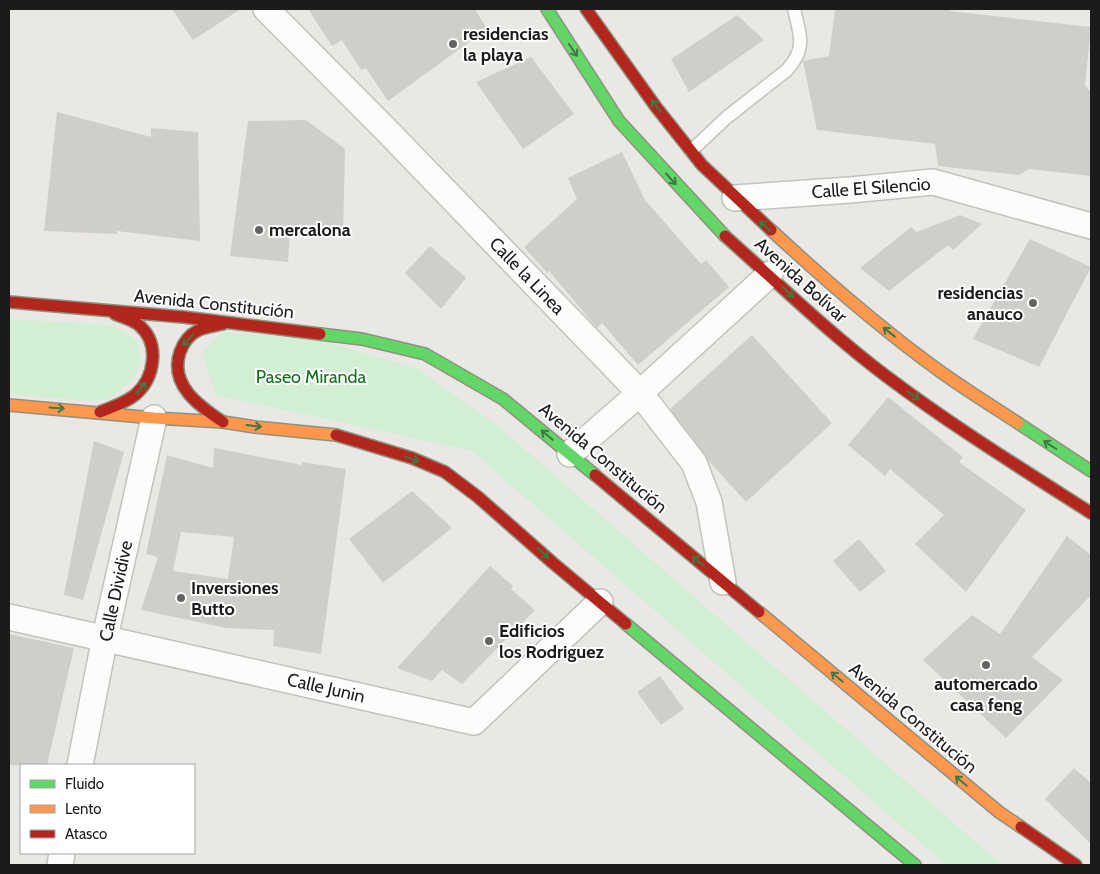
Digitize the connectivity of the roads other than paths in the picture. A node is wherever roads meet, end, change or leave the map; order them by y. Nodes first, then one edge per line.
1 (266, 9) edge
2 (547, 9) edge
3 (586, 9) edge
4 (794, 9) edge
5 (691, 151) junction
6 (735, 198) junction
7 (1091, 226) edge
8 (770, 274) junction
9 (9, 302) edge
10 (104, 311) junction
11 (232, 322) junction
12 (640, 393) junction
13 (9, 405) edge
14 (100, 412) junction
15 (154, 418) junction
16 (223, 422) junction
17 (570, 454) junction
18 (1091, 471) edge
19 (1091, 514) edge
20 (723, 582) junction
21 (600, 602) junction
22 (9, 616) edge
23 (105, 637) junction
24 (80, 764) edge
25 (999, 812) junction
26 (1023, 841) dead end
27 (915, 865) edge
28 (1061, 865) edge
29 (1076, 865) edge

1 - 12 street, Calle la Linea
2 -> 8 main road, Avenida Bolívar
5 -> 3 main road, Avenida Bolívar
4 - 5 lane
5 - 6 main road, Avenida Bolívar
6 - 7 street, Calle El Silencio
18 -> 6 main road, Avenida Bolívar
8 - 12 street
8 -> 19 main road, Avenida Bolívar
9 - 10 main road, Avenida Constitución
10 - 11 main road, Avenida Constitución
14 -> 10 main road
11 -> 16 main road
17 -> 11 main road, Avenida Constitución
12 - 17 street
12 - 20 street, Calle la Linea
13 -> 14 main road
14 - 15 main road
15 - 16 main road
15 - 23 street, Calle Dividive
16 -> 21 main road
20 -> 17 main road, Avenida Constitución
25 -> 20 main road, Avenida Constitución
21 - 23 street, Calle Junin
21 - 27 main road
22 - 23 street, Calle Junin
23 - 24 street, Calle Dividive
25 - 26 main road
25 - 28 main road
25 - 29 main road, Avenida Constitución

